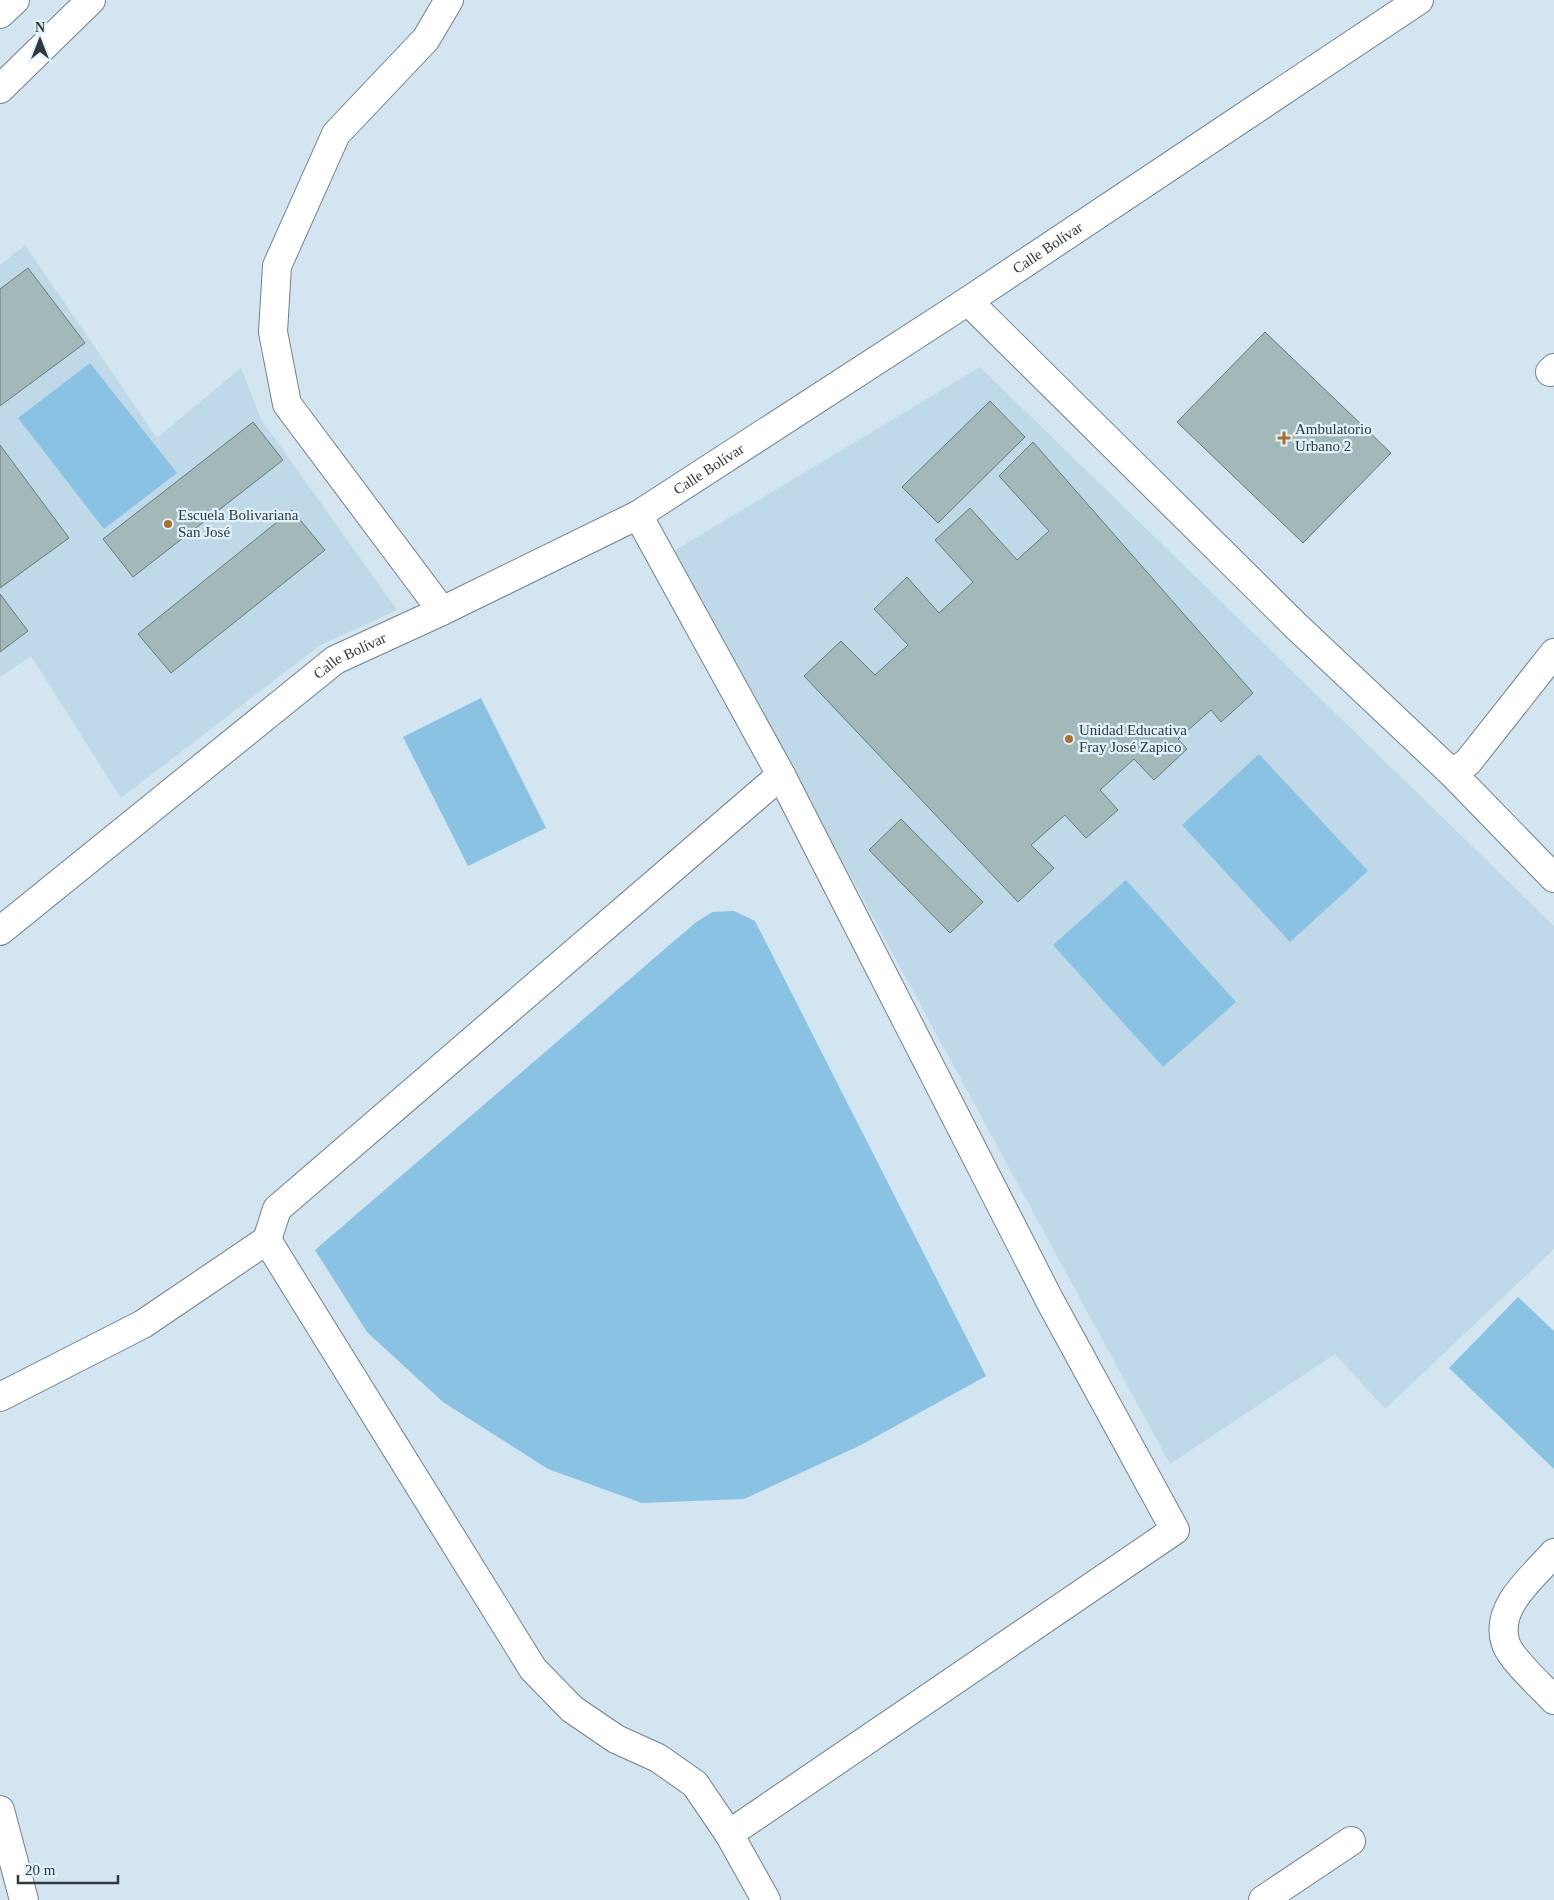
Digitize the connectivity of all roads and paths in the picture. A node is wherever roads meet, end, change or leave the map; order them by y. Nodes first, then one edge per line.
1 (15, 0) edge
2 (91, 0) edge
3 (448, 0) edge
4 (1419, 0) edge
5 (0, 14) edge
6 (0, 89) edge
7 (968, 301) junction
8 (638, 515) junction
9 (442, 611) junction
10 (1554, 653) edge
11 (1452, 773) junction
12 (781, 775) junction
13 (1554, 878) edge
14 (0, 931) edge
15 (267, 1240) junction
16 (0, 1397) edge
17 (1554, 1553) edge
18 (1554, 1700) edge
19 (0, 1810) edge
20 (729, 1834) junction
21 (1351, 1842) dead end
22 (24, 1900) edge
23 (766, 1900) edge
24 (1263, 1900) edge

1 - 5 street
2 - 6 street
3 - 9 street
4 - 7 street, Calle Bolívar
7 - 8 street, Calle Bolívar
7 - 11 street
8 - 9 street, Calle Bolívar
8 - 12 street
9 - 14 street, Calle Bolívar
10 - 11 street
11 - 13 street
12 - 15 street
12 - 20 street
15 - 16 street
15 - 20 street
17 - 18 street
19 - 22 street
20 - 23 street
21 - 24 street

